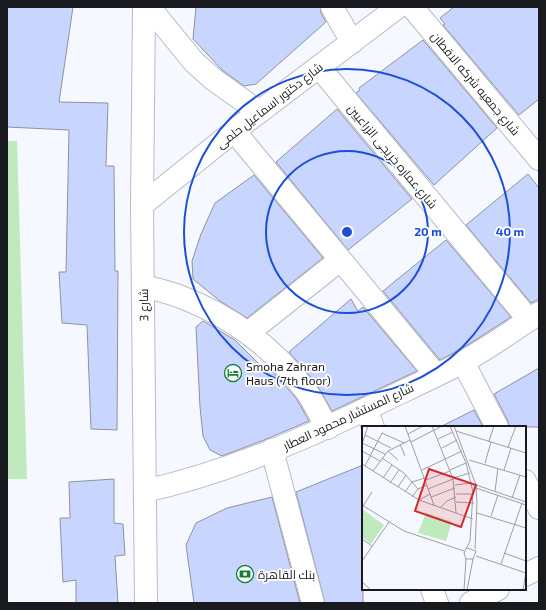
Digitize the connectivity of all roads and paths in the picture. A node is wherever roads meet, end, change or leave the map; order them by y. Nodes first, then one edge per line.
1 (144, 7) edge
2 (149, 7) edge
3 (332, 7) edge
4 (398, 7) edge
5 (412, 7) edge
6 (352, 42) junction
7 (319, 67) junction
8 (259, 112) junction
9 (234, 131) junction
10 (539, 159) edge
11 (142, 205) junction
12 (340, 260) junction
13 (143, 286) junction
14 (534, 316) edge
15 (248, 333) junction
16 (463, 362) junction
17 (436, 375) junction
18 (370, 418) edge
19 (496, 426) edge
20 (328, 428) junction
21 (272, 450) junction
22 (526, 483) edge
23 (145, 491) junction
24 (539, 508) edge
25 (539, 568) edge
26 (526, 574) edge
27 (432, 590) edge
28 (496, 590) edge
29 (146, 603) edge
30 (313, 603) edge
31 (437, 603) edge
32 (471, 603) edge

1 - 11 street, شارع 3
2 - 8 street
3 - 6 street
4 - 6 street, شارع دكتور اسماعيل حلمى
5 - 10 street, شارع جمعيه شركه الاقطان
6 - 7 street, شارع دكتور اسماعيل حلمى
7 - 8 street, شارع دكتور اسماعيل حلمى
7 - 14 street, شارع عماره خريجى الزراعيين
8 - 9 street, شارع دكتور اسماعيل حلمى
9 - 11 street, شارع دكتور اسماعيل حلمى
9 - 12 street
11 - 13 street, شارع 3
12 - 15 street
12 - 17 street
13 - 15 street
13 - 23 street, شارع 3
14 - 16 street, شارع المستشار محمود العطار
15 - 20 street
16 - 17 street, شارع المستشار محمود العطار
16 - 19 street
17 - 18 street, شارع المستشار محمود العطار
18 - 20 street, شارع المستشار محمود العطار
20 - 21 street, شارع المستشار محمود العطار
21 - 23 street, شارع المستشار محمود العطار
21 - 30 street
22 - 24 street
23 - 29 street, شارع 3
25 - 26 street
27 - 31 street
28 - 32 street

